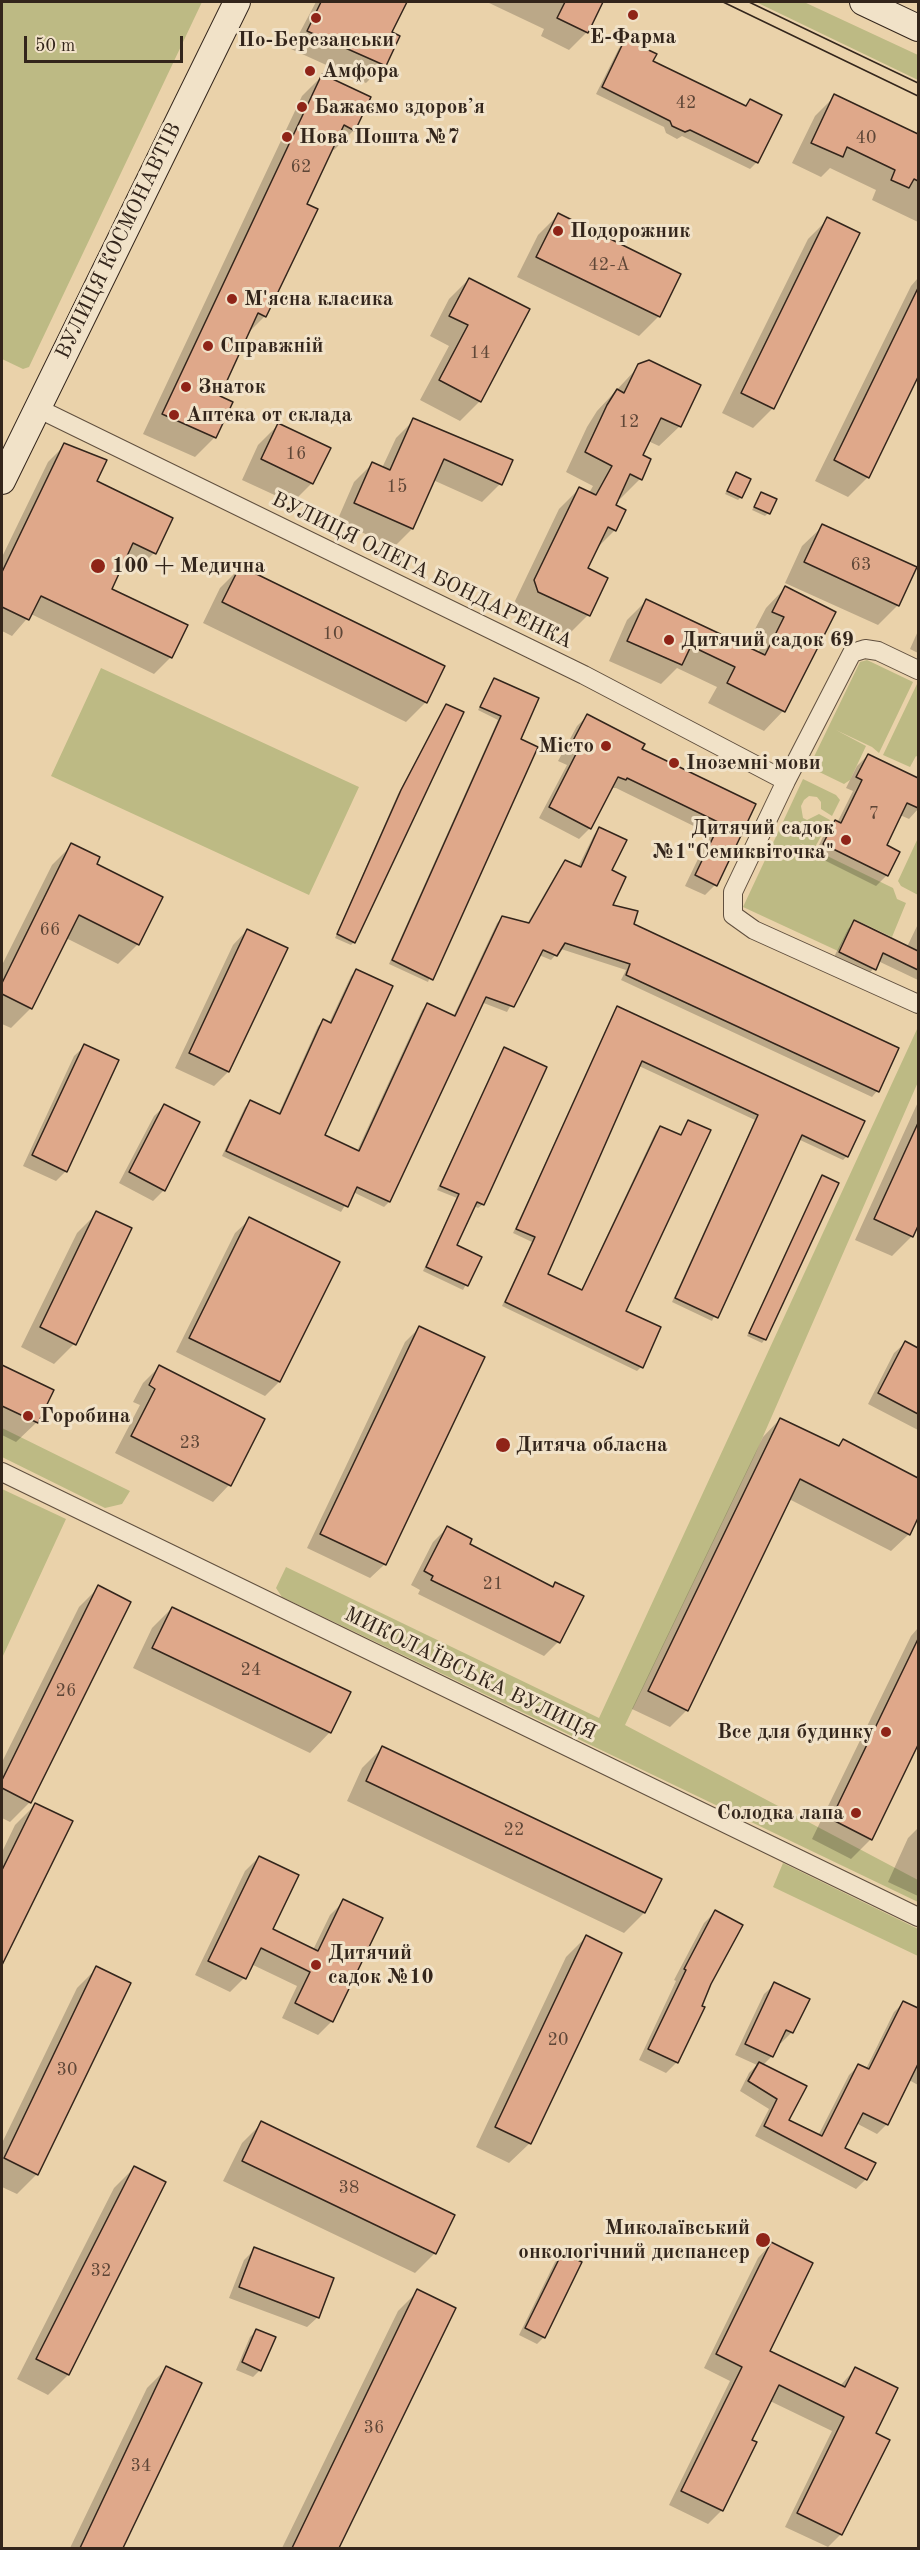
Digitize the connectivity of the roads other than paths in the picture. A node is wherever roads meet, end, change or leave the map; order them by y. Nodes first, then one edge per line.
1 (237, 2) edge
2 (863, 2) edge
3 (918, 28) edge
4 (37, 408) junction
5 (2, 481) edge
6 (918, 670) edge
7 (786, 781) junction
8 (918, 1004) edge
9 (2, 1472) edge
10 (918, 1917) edge

1 - 4 main road, ВУЛИЦЯ КОСМОНАВТІВ
2 - 3 main road
4 - 5 main road, ВУЛИЦЯ КОСМОНАВТІВ
4 - 7 street, ВУЛИЦЯ ОЛЕГА БОНДАРЕНКА
6 - 7 street
7 - 8 street
9 - 10 street, МИКОЛАЇВСЬКА ВУЛИЦЯ

